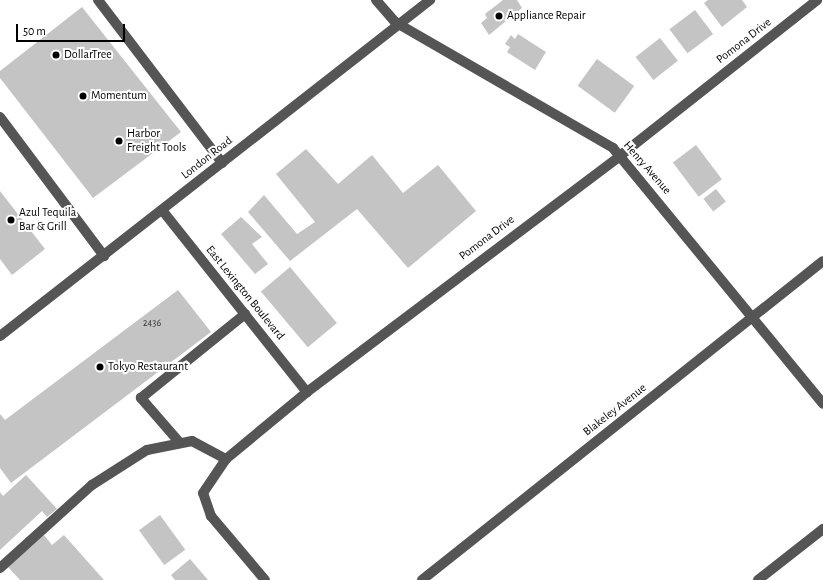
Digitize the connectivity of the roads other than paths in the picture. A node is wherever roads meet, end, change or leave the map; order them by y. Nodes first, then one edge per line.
1 (98, 0) edge
2 (376, 0) edge
3 (430, 0) edge
4 (817, 0) edge
5 (400, 24) junction
6 (0, 118) edge
7 (620, 155) junction
8 (222, 163) junction
9 (162, 210) junction
10 (104, 256) junction
11 (823, 261) edge
12 (245, 314) junction
13 (752, 316) junction
14 (0, 336) edge
15 (307, 392) junction
16 (823, 404) edge
17 (180, 444) junction
18 (226, 459) junction
19 (823, 529) edge
20 (0, 568) edge
21 (265, 580) edge
22 (422, 580) edge
23 (758, 580) edge

1 - 8 street
2 - 5 street, Henry Avenue
3 - 5 street, London Road
4 - 7 street, Pomona Drive
5 - 7 street, Henry Avenue
5 - 8 street, London Road
6 - 10 street
7 - 13 street, Henry Avenue
7 - 15 street, Pomona Drive
8 - 9 street, London Road
9 - 10 street, London Road
9 - 12 street, East Lexington Boulevard
10 - 14 street, London Road
11 - 13 street, Blakeley Avenue
12 - 15 street, East Lexington Boulevard
12 - 17 street
13 - 16 street, Henry Avenue
13 - 22 street, Blakeley Avenue
15 - 18 street, Pomona Drive
17 - 18 street
17 - 20 street
18 - 21 street, Pomona Drive
19 - 23 street

